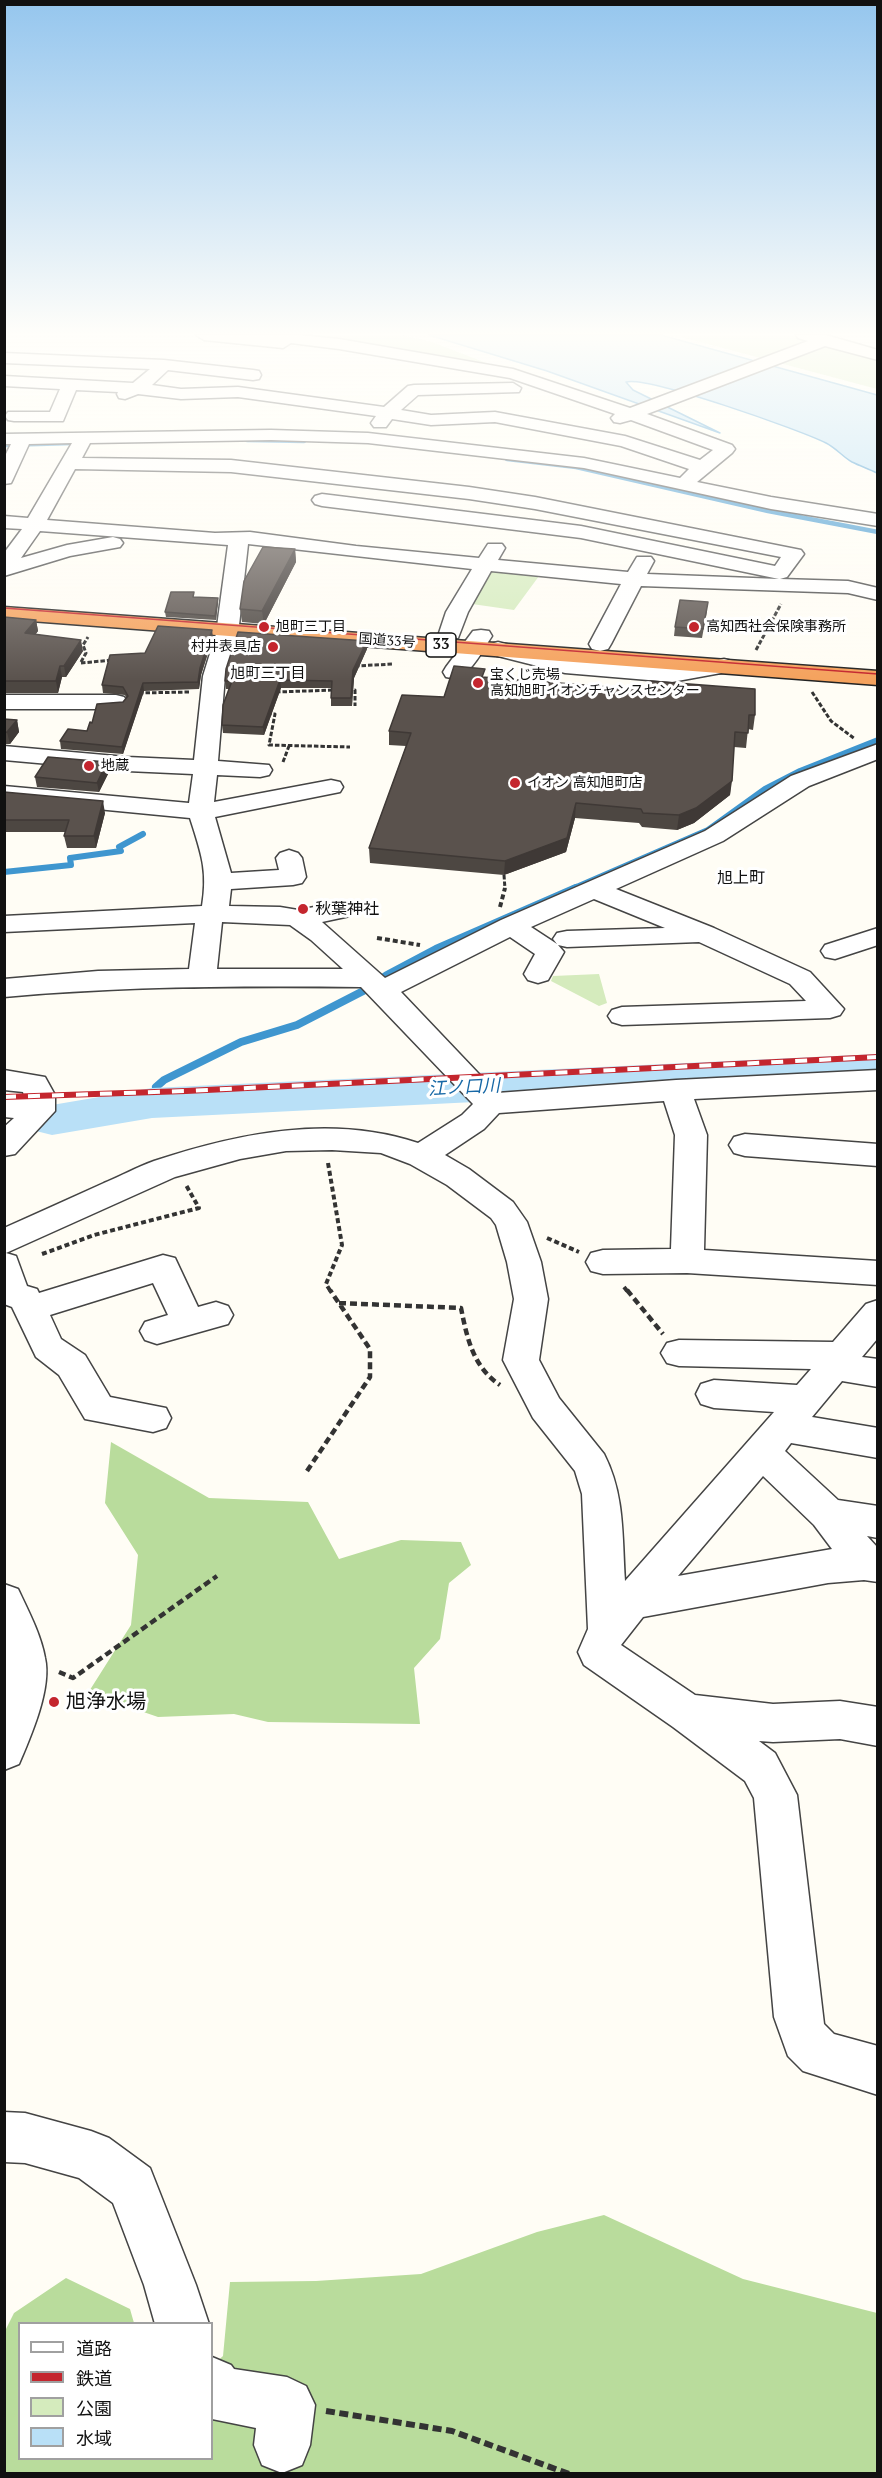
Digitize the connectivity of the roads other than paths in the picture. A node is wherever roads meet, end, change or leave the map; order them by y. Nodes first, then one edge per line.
1 (14, 451) edge
2 (77, 451) edge
3 (108, 451) edge
4 (346, 451) edge
5 (654, 451) edge
6 (724, 451) edge
7 (357, 453) junction
8 (702, 467) junction
9 (4, 479) edge
10 (683, 485) junction
11 (530, 494) junction
12 (322, 500) junction
13 (711, 508) dead end
14 (811, 509) junction
15 (309, 517) dead end
16 (878, 520) edge
17 (4, 522) edge
18 (511, 523) junction
19 (34, 525) junction
20 (878, 527) edge
21 (335, 530) dead end
22 (681, 532) junction
23 (149, 534) junction
24 (367, 534) dead end
25 (239, 538) junction
26 (290, 543) junction
27 (658, 548) junction
28 (490, 556) junction
29 (4, 569) edge
30 (638, 570) junction
31 (878, 594) edge
32 (4, 601) edge
33 (4, 613) edge
34 (229, 623) junction
35 (450, 633) junction
36 (484, 644) junction
37 (600, 644) junction
38 (878, 664) edge
39 (724, 666) joint
40 (454, 672) edge
41 (101, 677) dead end
42 (878, 678) edge
43 (4, 702) edge
44 (869, 747) edge
45 (15, 757) edge
46 (204, 769) junction
47 (260, 770) dead end
48 (331, 788) dead end
49 (4, 792) edge
50 (757, 796) junction
51 (201, 812) junction
52 (289, 858) dead end
53 (219, 882) junction
54 (592, 889) junction
55 (341, 910) dead end
56 (212, 914) junction
57 (298, 918) junction
58 (505, 919) junction
59 (4, 924) edge
60 (704, 934) junction
61 (878, 936) edge
62 (567, 939) dead end
63 (835, 951) dead end
64 (537, 974) dead end
65 (202, 977) junction
66 (373, 982) junction
67 (4, 988) edge
68 (622, 1016) dead end
69 (4, 1080) edge
70 (878, 1080) edge
71 (676, 1090) junction
72 (480, 1094) junction
73 (4, 1107) edge
74 (40, 1111) junction
75 (745, 1145) dead end
76 (4, 1146) edge
77 (878, 1155) edge
78 (421, 1156) junction
79 (5, 1258) edge
80 (687, 1261) junction
81 (603, 1262) road end
82 (878, 1273) edge
83 (30, 1309) junction
84 (877, 1315) edge
85 (187, 1323) dead end
86 (679, 1353) road end
87 (837, 1361) junction
88 (878, 1373) edge
89 (714, 1394) dead end
90 (804, 1400) junction
91 (153, 1418) dead end
92 (772, 1440) junction
93 (878, 1443) edge
94 (828, 1514) junction
95 (878, 1522) edge
96 (871, 1564) edge
97 (4, 1601) edge
98 (620, 1616) junction
99 (687, 1713) junction
100 (878, 1727) edge
101 (4, 1750) edge
102 (878, 2071) edge
103 (4, 2137) edge
104 (181, 2322) edge
105 (213, 2386) edge
106 (285, 2425) road end

1 - 9 street
2 - 19 street
3 - 7 street
4 - 7 street
5 - 8 street
6 - 8 street
7 - 10 street
7 - 11 street
7 - 12 street
8 - 10 street
10 - 14 street
11 - 18 street
11 - 22 street
12 - 15 street
12 - 18 street
13 - 22 street
14 - 16 street
14 - 20 street
17 - 19 street
18 - 27 street
18 - 28 street
19 - 23 street
19 - 29 street
21 - 26 street
22 - 27 street
22 - 27 street
23 - 25 street
23 - 29 street
24 - 28 street
25 - 26 street
25 - 34 street
26 - 28 street
27 - 30 street
28 - 30 street
28 - 35 street
30 - 31 street
30 - 37 street
32 - 34 highway, 国道33号 / 33
33 - 34 highway, 国道33号 / 33
34 - 35 highway, 国道33号 / 33
34 - 36 highway, 国道33号 / 33
34 - 46 street
35 - 36 highway, 国道33号 / 33
36 - 37 highway, 国道33号 / 33
36 - 39 street
36 - 40 street
37 - 38 highway, 国道33号 / 33
39 - 42 highway
41 - 43 street
44 - 50 street
45 - 46 street
45 - 49 street
46 - 47 street
46 - 51 street
48 - 51 street
49 - 51 street
50 - 54 street
50 - 58 street
51 - 53 street
52 - 53 street
53 - 56 street
54 - 58 street
54 - 60 street
55 - 57 street
56 - 57 street
56 - 59 street
56 - 65 street
57 - 66 street
58 - 64 street
58 - 66 street
58 - 66 street
60 - 62 street
60 - 68 street
61 - 63 street
65 - 66 street
65 - 67 street
66 - 72 street
69 - 74 street
70 - 71 street
71 - 72 street
71 - 80 street
72 - 78 street
73 - 74 street
74 - 76 street
75 - 77 street
78 - 79 street
78 - 98 street
79 - 83 street
80 - 81 street
80 - 82 street
83 - 85 street
83 - 91 street
84 - 87 street
86 - 87 street
87 - 88 street
87 - 90 street
89 - 90 street
90 - 92 street
92 - 93 street
92 - 94 street
92 - 98 street
94 - 95 street
94 - 96 street
96 - 98 street
97 - 101 street
98 - 99 street
99 - 100 street
99 - 102 street
103 - 104 street
105 - 106 street

